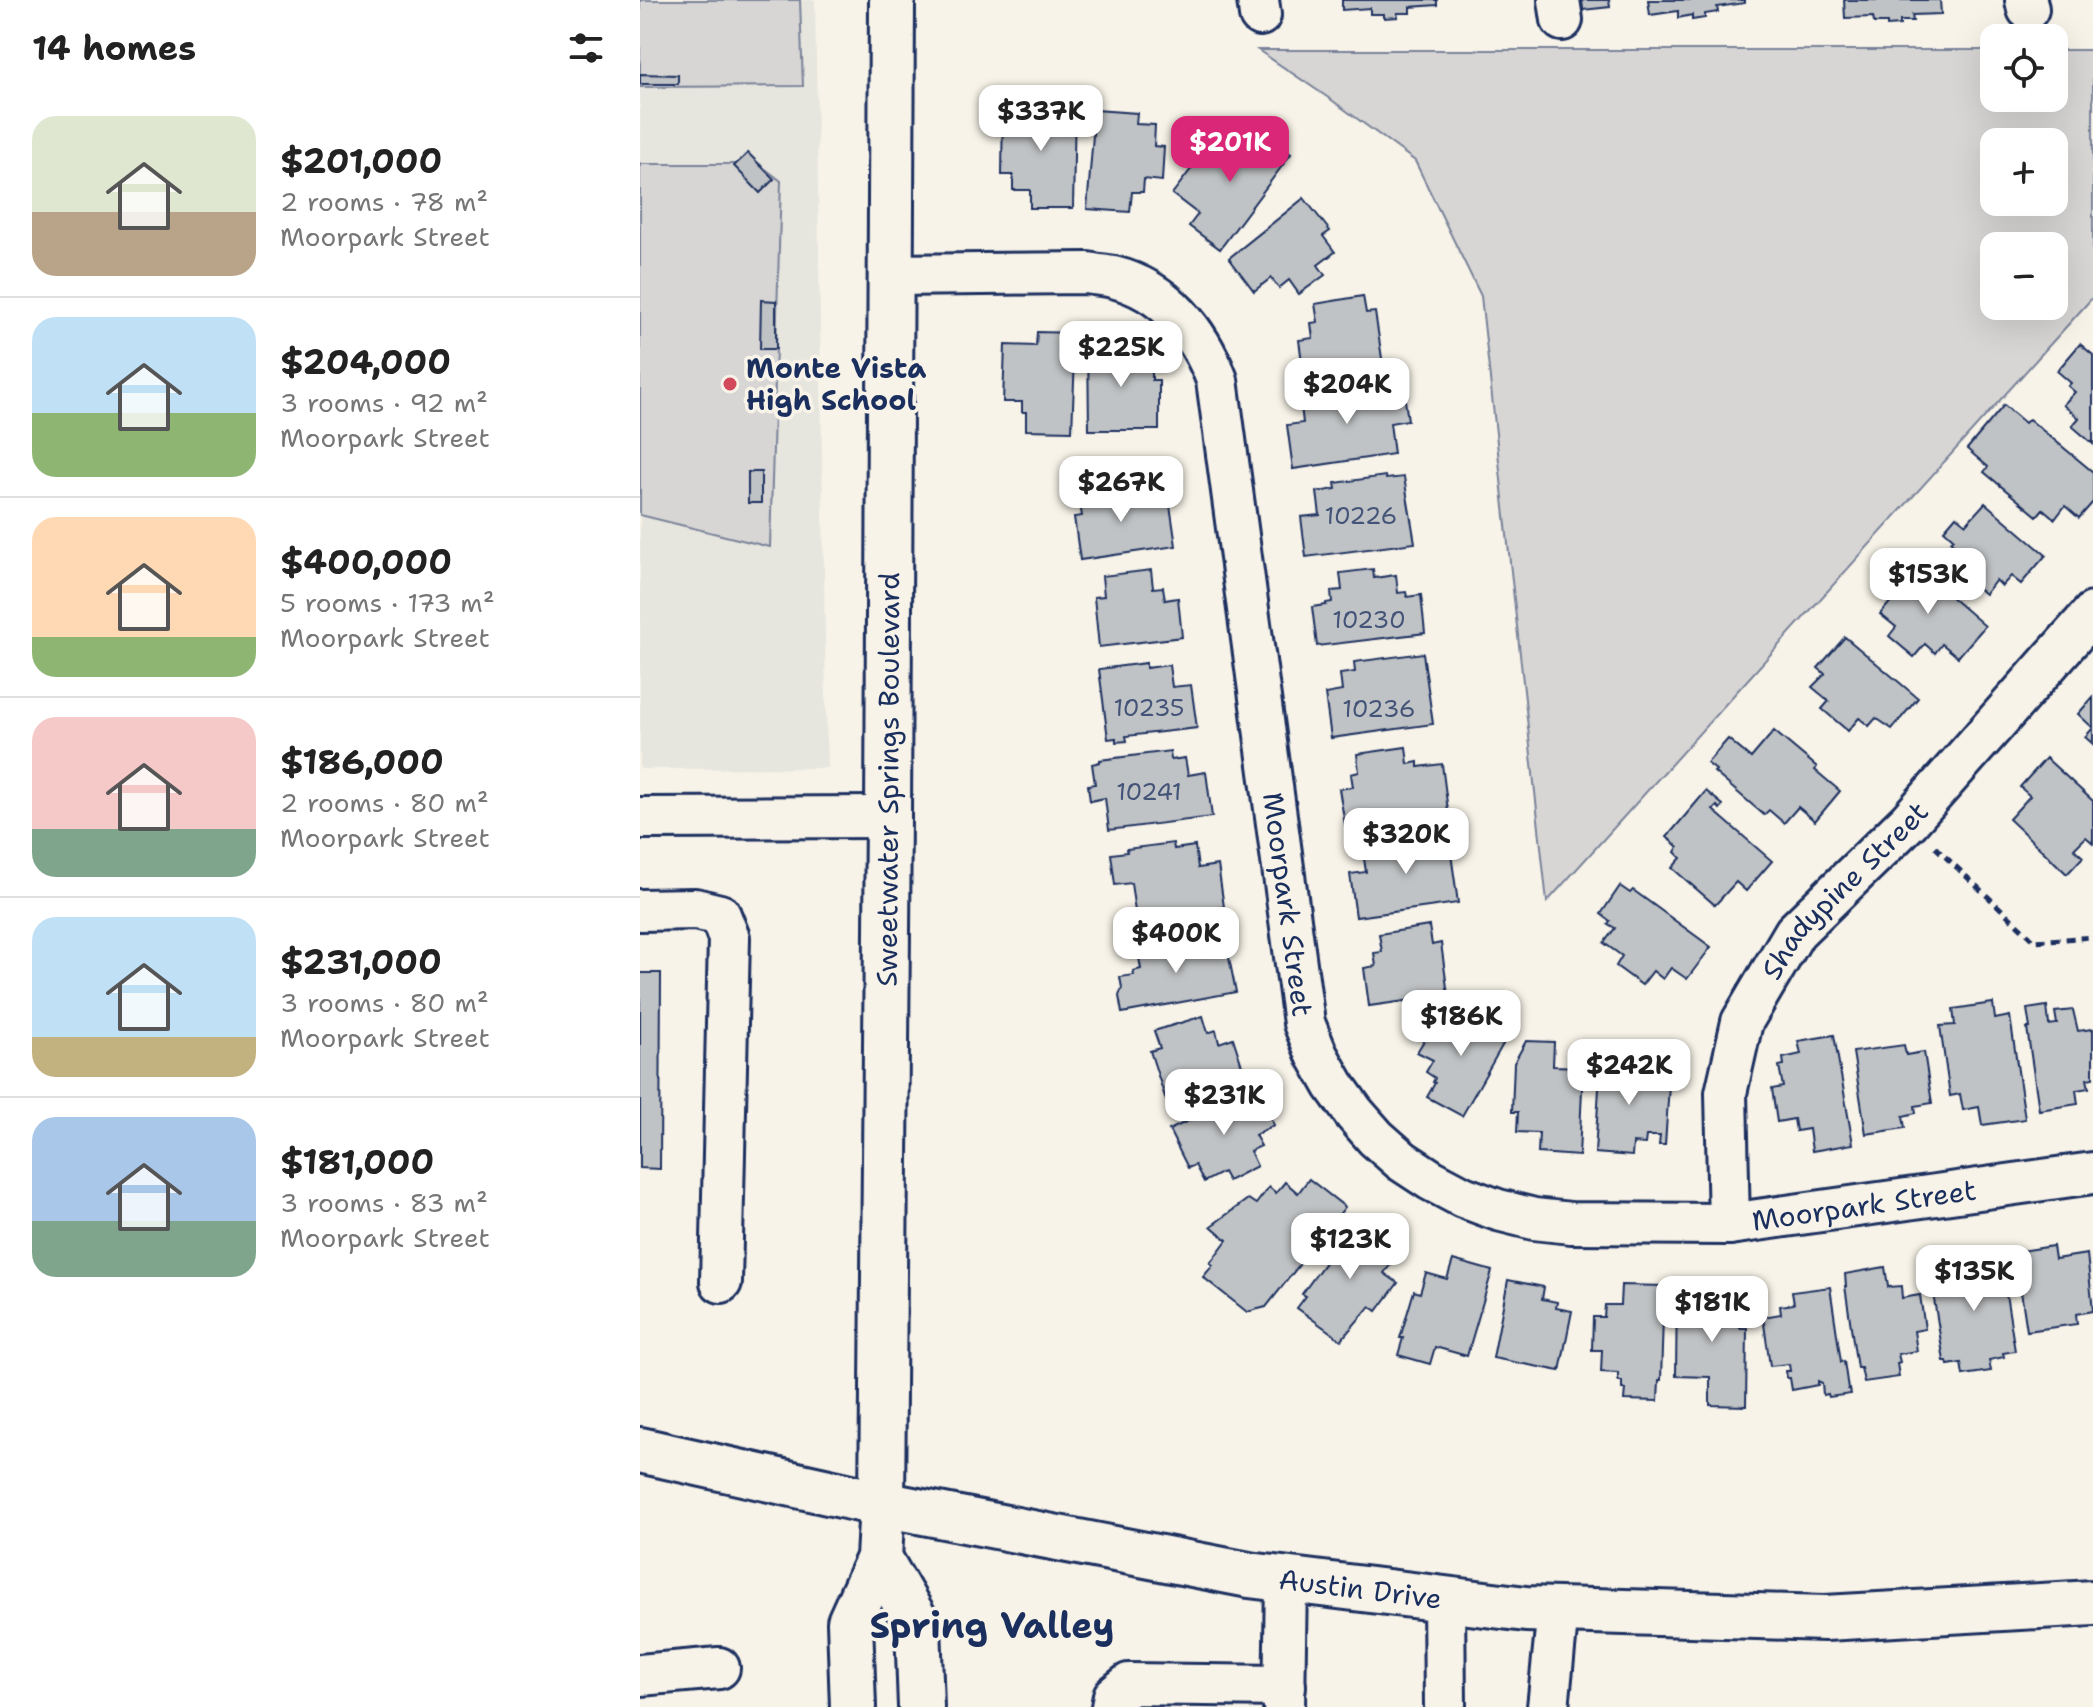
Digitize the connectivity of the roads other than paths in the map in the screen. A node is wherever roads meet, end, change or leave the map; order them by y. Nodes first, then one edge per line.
1 (892, 0) edge
2 (891, 275) junction
3 (2093, 613) edge
4 (888, 817) junction
5 (640, 818) edge
6 (640, 910) edge
7 (2093, 1173) edge
8 (1729, 1224) junction
9 (721, 1282) dead end
10 (640, 1450) edge
11 (882, 1504) junction
12 (879, 1558) junction
13 (1286, 1580) junction
14 (1444, 1599) junction
15 (2093, 1603) edge
16 (1558, 1610) junction
17 (719, 1668) dead end
18 (640, 1675) edge
19 (1284, 1696) edge
20 (853, 1707) edge
21 (921, 1707) edge
22 (1112, 1707) edge
23 (1445, 1707) edge
24 (1548, 1707) edge

1 - 2 main road, Sweetwater Springs Boulevard
2 - 4 main road, Sweetwater Springs Boulevard
2 - 8 street, Moorpark Street
3 - 8 street, Shadypine Street
4 - 5 street
4 - 11 main road, Sweetwater Springs Boulevard
6 - 9 street
7 - 8 street, Moorpark Street
10 - 11 main road, Austin Drive
11 - 12 main road, Sweetwater Springs Boulevard
11 - 13 main road, Austin Drive
12 - 20 main road, Sweetwater Springs Boulevard
12 - 21 main road
13 - 14 main road, Austin Drive
13 - 19 street
14 - 16 main road, Austin Drive
14 - 23 street
15 - 16 main road, Austin Drive
16 - 24 street
17 - 18 street
19 - 22 street

